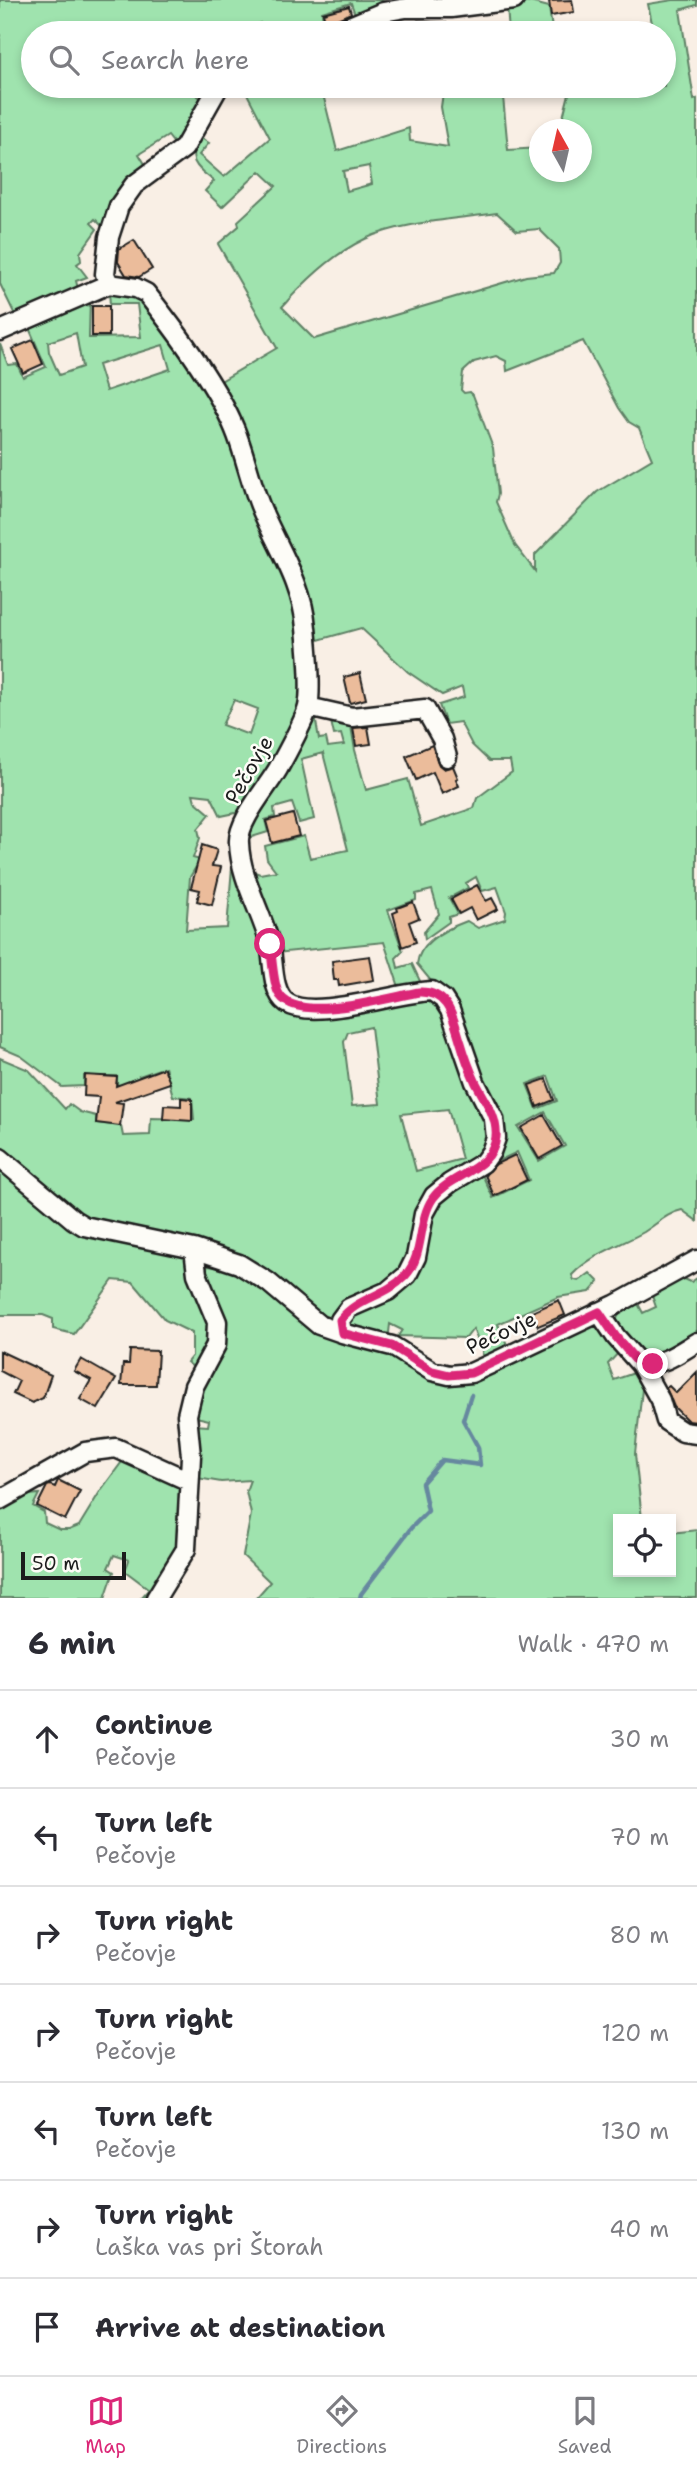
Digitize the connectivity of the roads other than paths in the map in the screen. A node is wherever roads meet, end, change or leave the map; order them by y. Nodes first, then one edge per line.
1 (514, 0) edge
2 (362, 21) edge
3 (212, 98) edge
4 (109, 284) junction
5 (0, 331) edge
6 (308, 707) junction
7 (447, 757) dead end
8 (0, 1158) edge
9 (194, 1249) junction
10 (697, 1260) edge
11 (599, 1312) junction
12 (342, 1333) junction
13 (697, 1342) edge
14 (639, 1364) junction
15 (697, 1434) edge
16 (190, 1481) junction
17 (0, 1500) edge
18 (156, 1598) edge

1 - 2 street
3 - 4 street
4 - 5 street
4 - 6 street, Pečovje
6 - 7 street
6 - 12 street, Pečovje
8 - 9 street, Pečovje
9 - 12 street, Pečovje
9 - 16 street
10 - 11 street, Pečovje
11 - 12 street, Pečovje
11 - 14 street
13 - 14 street
14 - 15 street
16 - 17 street
16 - 18 street

